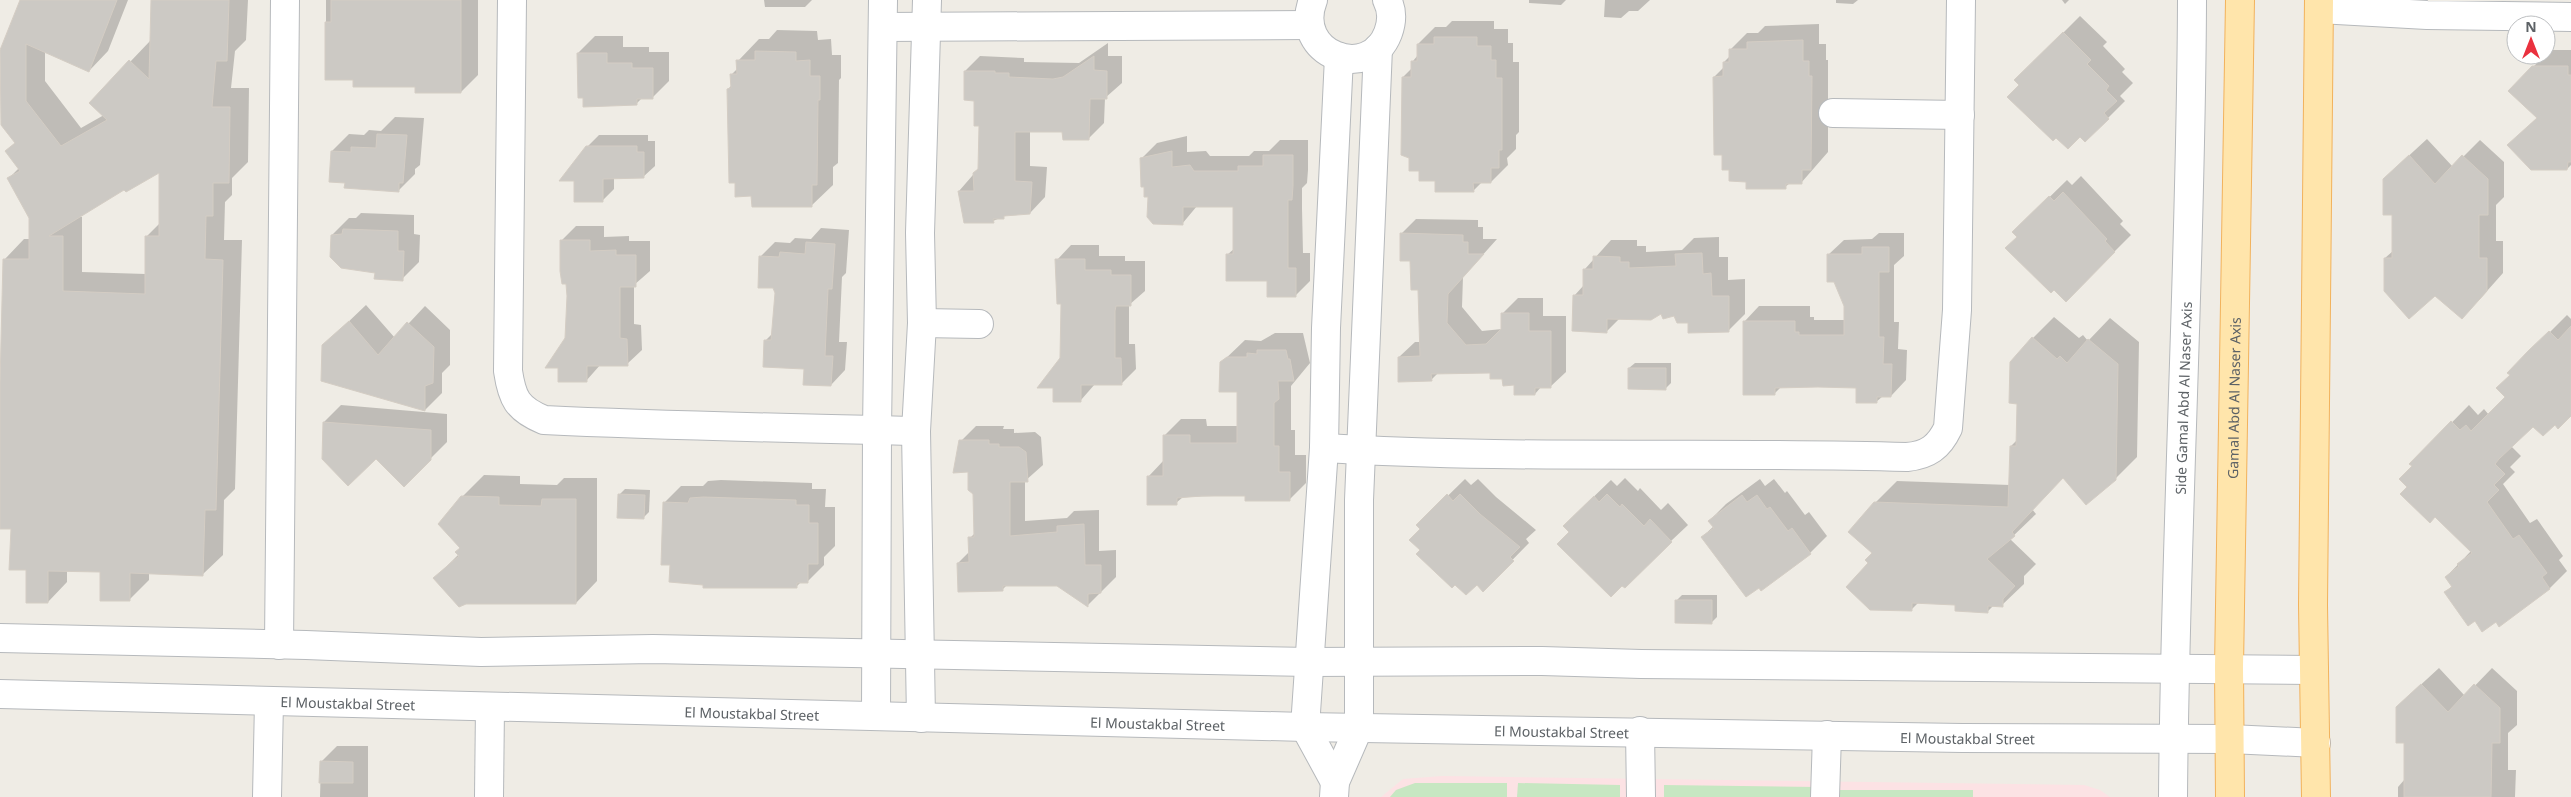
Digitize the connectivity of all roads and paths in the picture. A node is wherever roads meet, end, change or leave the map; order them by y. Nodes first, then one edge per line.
1 (285, 0) edge
2 (512, 0) edge
3 (883, 0) edge
4 (1961, 0) edge
5 (2192, 0) edge
6 (2240, 0) edge
7 (1389, 1) edge
8 (2319, 4) edge
9 (1311, 12) edge
10 (926, 13) edge
11 (2571, 17) edge
12 (883, 27) junction
13 (1378, 48) junction
14 (1339, 57) junction
15 (1833, 113) dead end
16 (1960, 115) junction
17 (922, 323) junction
18 (979, 324) dead end
19 (876, 430) junction
20 (916, 431) junction
21 (1324, 448) junction
22 (1360, 450) junction
23 (0, 638) edge
24 (279, 645) junction
25 (876, 653) junction
26 (921, 654) junction
27 (1309, 662) junction
28 (1361, 662) junction
29 (2229, 667) junction
30 (2174, 668) junction
31 (2314, 670) junction
32 (0, 694) edge
33 (269, 702) junction
34 (490, 707) junction
35 (876, 716) junction
36 (921, 718) junction
37 (1305, 726) junction
38 (1359, 728) junction
39 (1640, 731) junction
40 (1827, 735) junction
41 (2173, 738) junction
42 (2230, 739) junction
43 (2316, 743) junction
44 (1335, 790) edge
45 (267, 797) edge
46 (489, 797) edge
47 (1641, 797) edge
48 (1826, 797) edge
49 (2173, 797) edge
50 (2230, 797) edge
51 (2316, 797) edge

1 - 24 street
2 - 19 street
3 - 12 street
4 - 16 street
5 - 30 street, Side Gamal Abd Al Naser Axis
6 - 29 main road, Gamal Abd Al Naser Axis
7 - 13 street
8 - 11 street
8 - 31 main road
9 - 10 street
9 - 14 street
10 - 12 street
10 - 17 street
12 - 19 street
13 - 14 street
13 - 22 street
14 - 21 street
15 - 16 street
16 - 22 street
17 - 18 street
17 - 20 street
19 - 20 street
19 - 25 street
20 - 26 street
21 - 22 street
21 - 27 street
22 - 28 street
23 - 24 street
24 - 25 street
25 - 26 street
25 - 35 street
26 - 27 street
26 - 36 street
27 - 28 street
27 - 37 street
28 - 30 street
28 - 38 street
29 - 30 street
29 - 31 street
29 - 42 main road, Gamal Abd Al Naser Axis
30 - 41 street, Side Gamal Abd Al Naser Axis
31 - 43 main road
32 - 33 street, El Moustakbal Street
33 - 34 street, El Moustakbal Street
33 - 45 street
34 - 35 street, El Moustakbal Street
34 - 46 street
35 - 36 street, El Moustakbal Street
36 - 37 street, El Moustakbal Street
37 - 38 street, El Moustakbal Street
37 - 44 street
38 - 39 street, El Moustakbal Street
38 - 44 street
39 - 40 street, El Moustakbal Street
39 - 47 street
40 - 41 street, El Moustakbal Street
40 - 48 street
41 - 42 street, El Moustakbal Street
41 - 49 street, Side Gamal Abd Al Naser Axis
42 - 43 street, El Moustakbal Street
42 - 50 main road, Gamal Abd Al Naser Axis
43 - 51 main road

